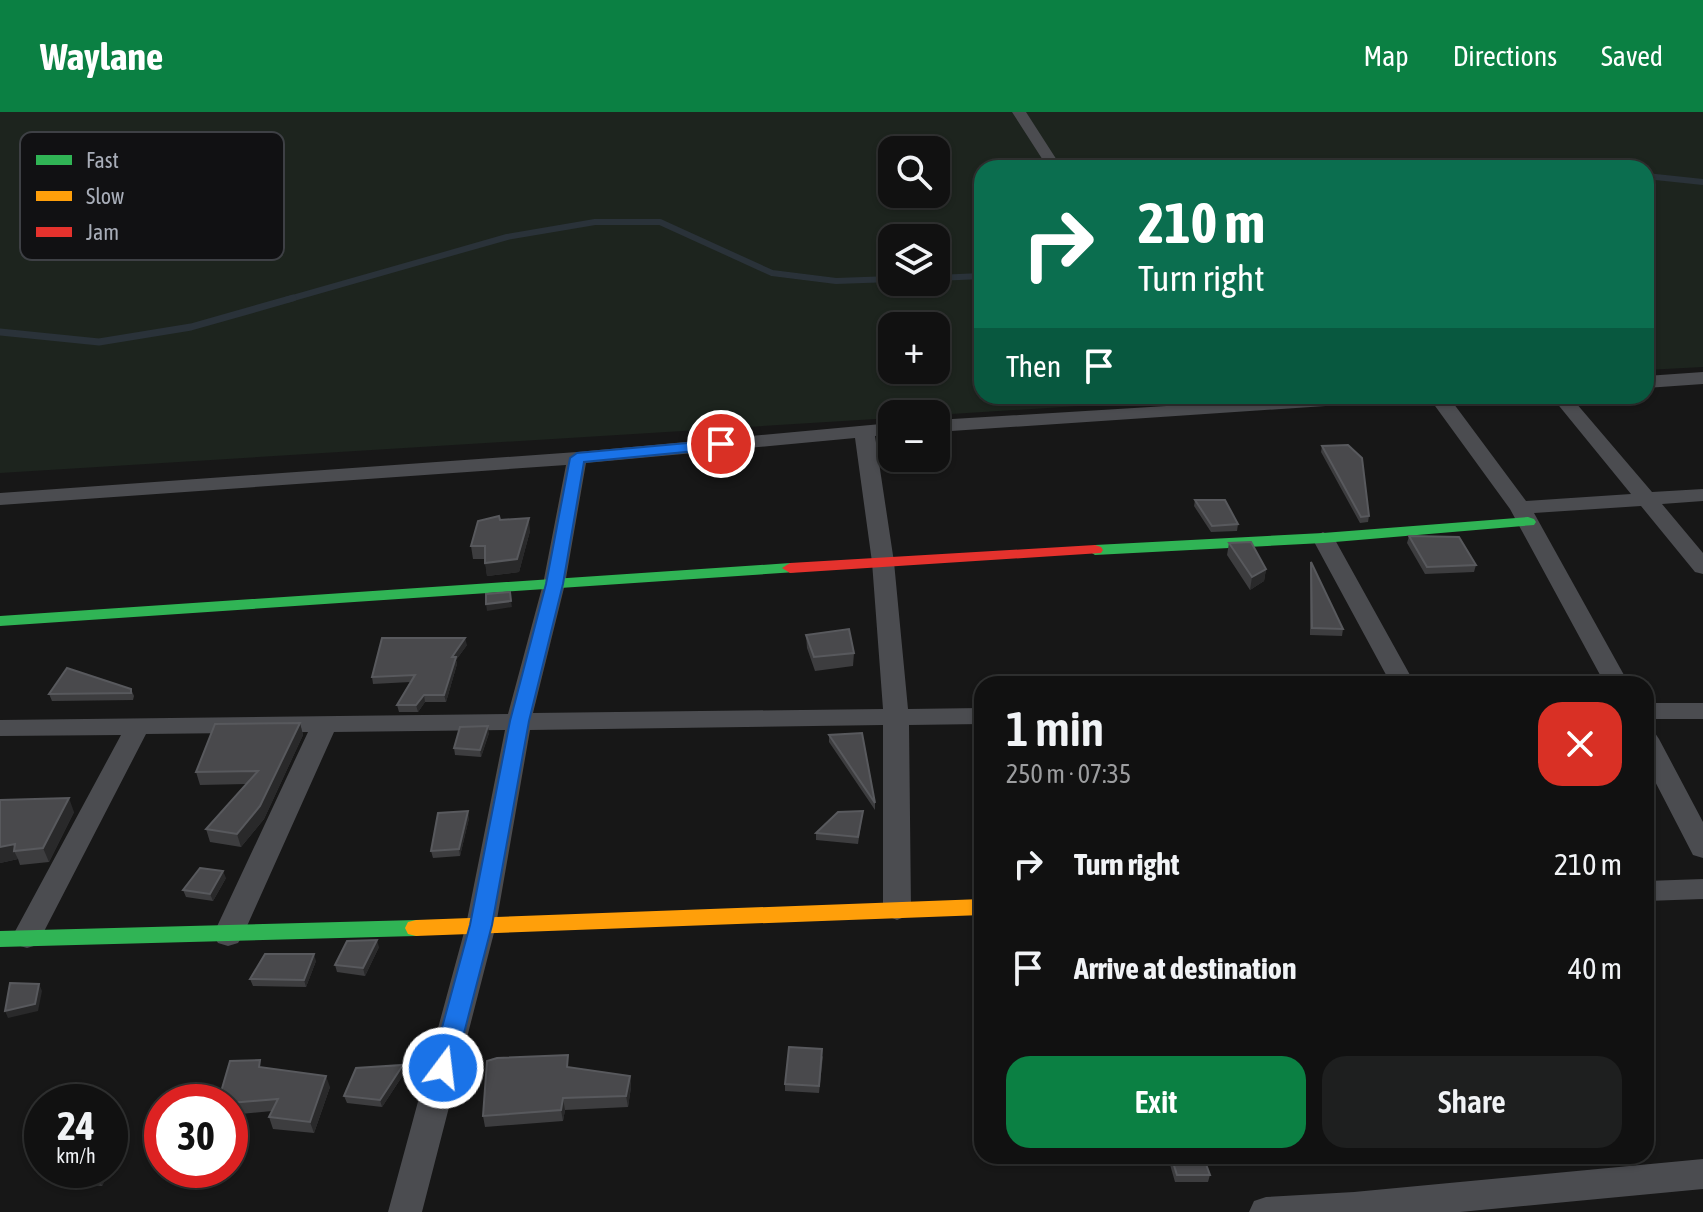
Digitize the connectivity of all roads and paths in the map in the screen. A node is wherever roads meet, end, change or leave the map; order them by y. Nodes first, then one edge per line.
1 (1019, 112) edge
2 (1050, 160) edge
3 (1703, 378) edge
4 (1654, 381) edge
5 (1177, 404) edge
6 (1444, 404) edge
7 (1567, 404) edge
8 (950, 425) edge
9 (878, 430) edge
10 (864, 431) junction
11 (577, 458) junction
12 (1703, 495) edge
13 (0, 499) edge
14 (1648, 499) junction
15 (1524, 515) junction
16 (1323, 538) junction
17 (883, 562) junction
18 (1703, 567) edge
19 (554, 584) junction
20 (0, 621) edge
21 (1399, 676) edge
22 (1613, 676) edge
23 (1654, 711) edge
24 (1703, 711) edge
25 (974, 716) edge
26 (896, 717) junction
27 (519, 721) junction
28 (325, 723) junction
29 (138, 726) junction
30 (0, 728) edge
31 (1654, 754) edge
32 (1703, 848) edge
33 (1703, 889) edge
34 (1654, 891) edge
35 (974, 907) edge
36 (897, 909) junction
37 (481, 925) junction
38 (228, 935) junction
39 (14, 938) edge
40 (1703, 1174) edge
41 (405, 1212) edge
42 (1266, 1212) edge

1 - 2 street
3 - 4 street
5 - 8 street
6 - 15 street
7 - 14 street
9 - 10 street
10 - 11 street
10 - 17 street
11 - 13 street
11 - 19 street
12 - 14 street
14 - 15 street
14 - 18 street
15 - 16 street
15 - 22 street
16 - 17 street
16 - 21 street
17 - 19 street
17 - 26 street
19 - 20 street
19 - 27 street
23 - 24 street
25 - 26 street
26 - 27 street
26 - 36 street
27 - 28 street
27 - 37 street
28 - 29 street
28 - 38 street
29 - 30 street
29 - 39 street
31 - 32 street
33 - 34 street
35 - 36 street
36 - 37 street
37 - 38 street
37 - 41 street
38 - 39 street
40 - 42 street

